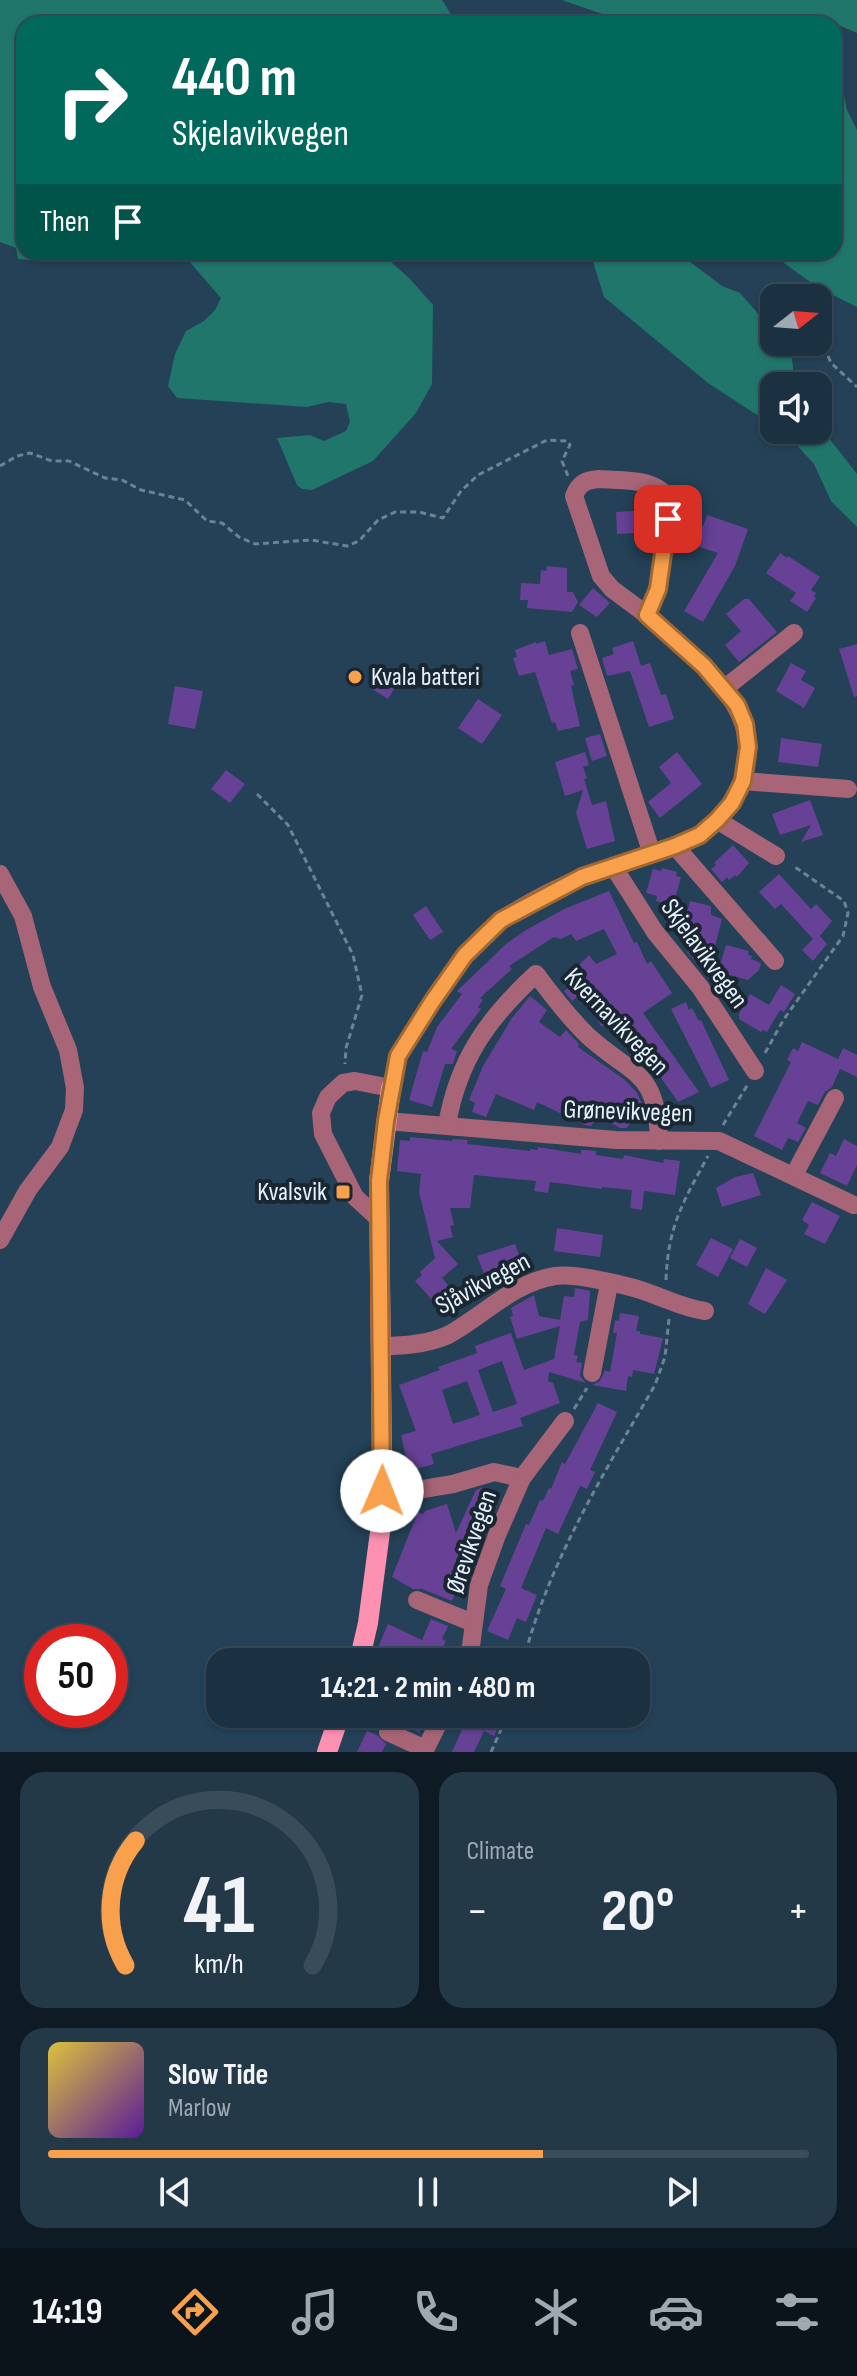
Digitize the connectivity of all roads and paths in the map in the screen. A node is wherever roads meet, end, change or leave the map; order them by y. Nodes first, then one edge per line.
1 (828, 356) dead end
2 (857, 387) edge
3 (0, 466) edge
4 (577, 489) junction
5 (647, 615) junction
6 (580, 633) dead end
7 (794, 633) dead end
8 (725, 688) junction
9 (743, 781) junction
10 (848, 789) dead end
11 (257, 794) dead end
12 (717, 820) junction
13 (675, 846) junction
14 (652, 854) junction
15 (776, 856) joint
16 (613, 866) junction
17 (0, 874) edge
18 (775, 961) dead end
19 (755, 1071) junction
20 (343, 1083) junction
21 (391, 1088) junction
22 (835, 1098) dead end
23 (386, 1121) junction
24 (447, 1125) junction
25 (659, 1141) junction
26 (719, 1141) junction
27 (794, 1175) junction
28 (854, 1205) dead end
29 (380, 1220) junction
30 (0, 1240) edge
31 (609, 1284) junction
32 (668, 1301) junction
33 (705, 1311) dead end
34 (381, 1346) junction
35 (592, 1373) joint
36 (565, 1421) joint
37 (522, 1478) junction
38 (382, 1491) junction
39 (417, 1600) dead end
40 (473, 1623) junction
41 (362, 1648) edge
42 (470, 1648) edge
43 (527, 1648) edge
44 (335, 1728) edge
45 (436, 1728) edge
46 (502, 1728) edge
47 (388, 1732) dead end
48 (424, 1751) edge
49 (327, 1752) edge
50 (491, 1752) edge

1 - 2 path
3 - 4 path
4 - 5 street
4 - 5 street
5 - 8 street
6 - 14 street
7 - 8 street
8 - 9 street
9 - 10 street
9 - 12 street
11 - 20 path
12 - 13 street
12 - 15 street
13 - 14 street
13 - 18 street, Skjelavikvegen
14 - 16 street
15 - 19 path
16 - 19 street, Skjelavikvegen
16 - 21 street
17 - 30 street
19 - 26 path
20 - 21 street
20 - 29 street
21 - 23 main road
22 - 27 street
23 - 24 street, Grønevikvegen
23 - 29 main road
24 - 25 street, Grønevikvegen
24 - 25 street, Kvernavikvegen
25 - 26 street, Grønevikvegen
26 - 27 street, Grønevikvegen
26 - 32 path
27 - 28 street, Grønevikvegen
29 - 34 main road
31 - 32 street, Sjåvikvegen
31 - 34 street, Sjåvikvegen
31 - 35 street
32 - 33 street, Sjåvikvegen
32 - 43 path
34 - 38 main road
35 - 36 path
36 - 37 street, Ørevikvegen
37 - 38 street, Ørevikvegen
37 - 40 street, Ørevikvegen
38 - 41 main road
39 - 40 street, Ørevikvegen
40 - 42 street, Ørevikvegen
44 - 49 main road
45 - 48 street
46 - 50 path
47 - 48 street

